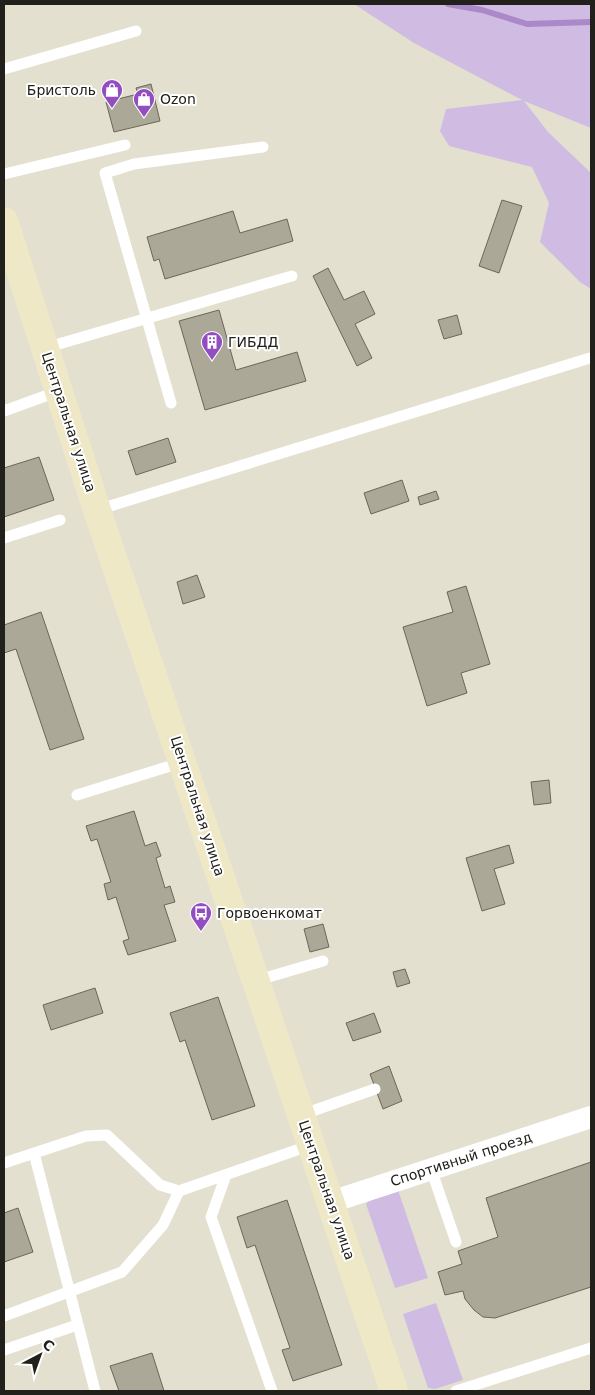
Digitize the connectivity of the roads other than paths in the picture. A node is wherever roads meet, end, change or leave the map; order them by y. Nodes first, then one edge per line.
1 (136, 31) dead end
2 (4, 70) edge
3 (125, 145) dead end
4 (263, 147) dead end
5 (4, 174) edge
6 (4, 220) edge
7 (292, 276) dead end
8 (145, 317) junction
9 (45, 348) junction
10 (590, 358) edge
11 (59, 391) junction
12 (171, 403) dead end
13 (4, 411) edge
14 (97, 510) junction
15 (60, 520) dead end
16 (4, 538) edge
17 (183, 762) junction
18 (77, 795) dead end
19 (323, 961) dead end
20 (255, 981) junction
21 (375, 1089) dead end
22 (301, 1115) junction
23 (591, 1117) edge
24 (311, 1145) junction
25 (34, 1153) junction
26 (4, 1163) edge
27 (431, 1169) junction
28 (226, 1175) junction
29 (180, 1191) junction
30 (331, 1202) junction
31 (456, 1242) dead end
32 (69, 1293) junction
33 (4, 1316) edge
34 (76, 1325) junction
35 (591, 1348) edge
36 (4, 1350) edge
37 (95, 1391) edge
38 (272, 1391) edge
39 (394, 1391) edge
40 (456, 1391) edge

1 - 2 lane
3 - 5 lane
4 - 8 lane
6 - 9 main road, Центральная улица
7 - 8 lane
8 - 9 lane
8 - 12 lane
9 - 11 main road, Центральная улица
10 - 14 lane
11 - 13 lane
11 - 14 main road, Центральная улица
14 - 17 main road, Центральная улица
15 - 16 lane
17 - 18 lane
17 - 20 main road, Центральная улица
19 - 20 lane
20 - 22 main road, Центральная улица
21 - 22 lane
22 - 24 main road, Центральная улица
23 - 27 street, Спортивный проезд
24 - 28 lane
24 - 30 main road, Центральная улица
25 - 26 lane
25 - 29 lane
25 - 32 lane
27 - 30 street, Спортивный проезд
27 - 31 lane
28 - 29 lane
28 - 38 lane
29 - 32 lane
30 - 39 main road, Центральная улица
32 - 33 lane
32 - 34 lane
34 - 36 lane
34 - 37 lane
35 - 40 lane

